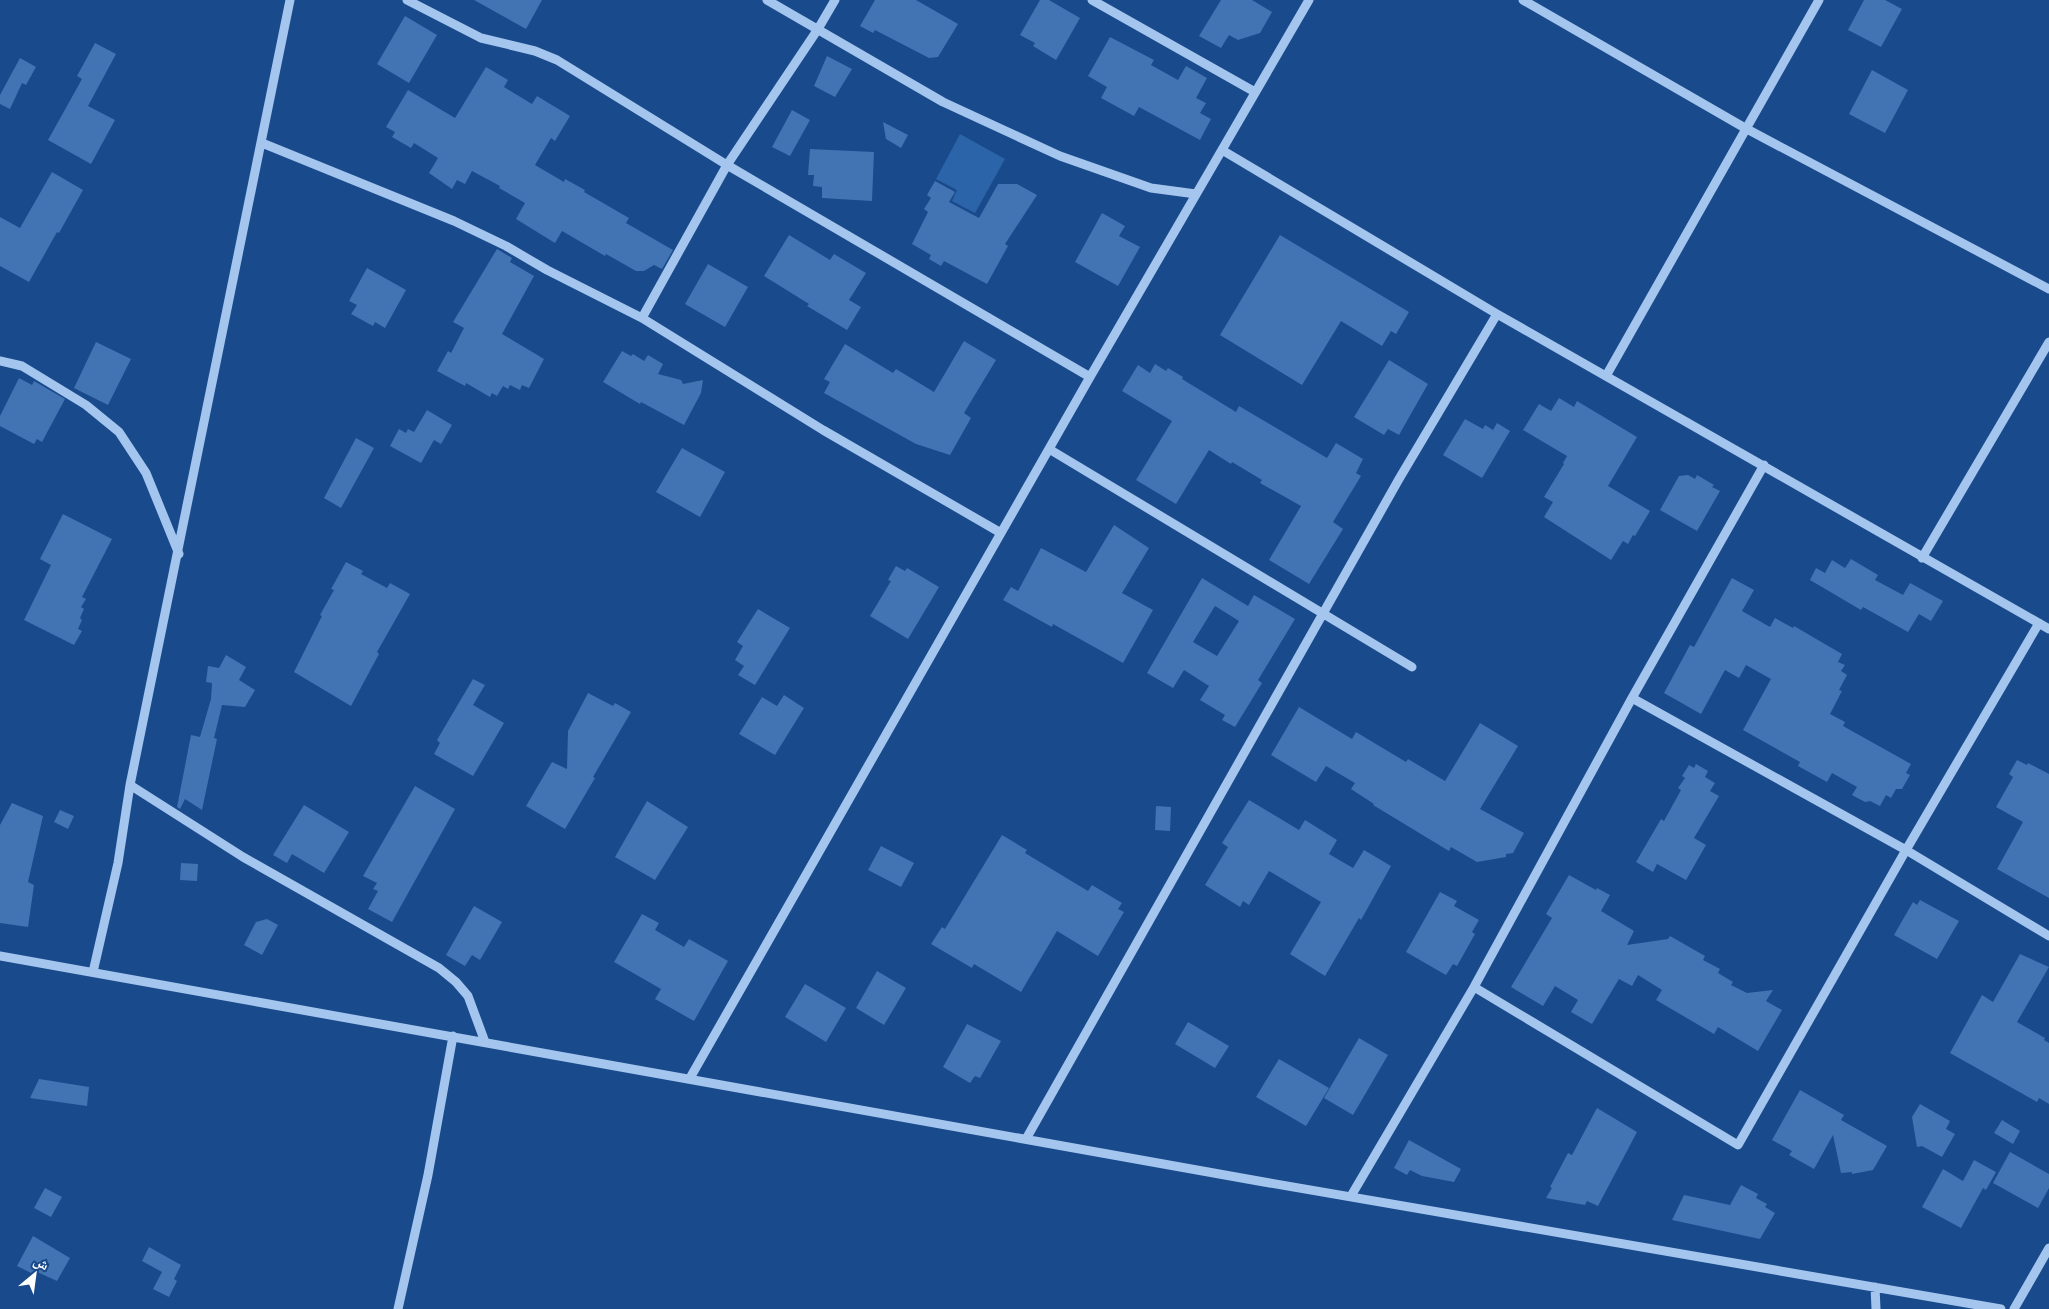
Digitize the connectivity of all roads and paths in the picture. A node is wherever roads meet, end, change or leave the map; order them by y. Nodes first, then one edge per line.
1 (290, 0) edge
2 (407, 0) edge
3 (767, 0) edge
4 (835, 0) edge
5 (1092, 0) edge
6 (1309, 0) edge
7 (1523, 0) edge
8 (1819, 0) edge
9 (818, 29) junction
10 (1256, 92) junction
11 (1745, 128) junction
12 (262, 143) junction
13 (1222, 150) junction
14 (727, 165) junction
15 (1196, 194) junction
16 (2049, 289) edge
17 (1497, 314) junction
18 (642, 318) junction
19 (2049, 342) edge
20 (0, 361) edge
21 (1090, 376) junction
22 (1606, 376) junction
23 (1049, 450) junction
24 (1764, 465) junction
25 (1001, 533) junction
26 (179, 554) junction
27 (1922, 558) junction
28 (1324, 612) junction
29 (2039, 623) junction
30 (2049, 629) edge
31 (1412, 667) dead end
32 (1632, 698) junction
33 (130, 785) junction
34 (1906, 850) junction
35 (2049, 936) edge
36 (0, 956) edge
37 (94, 972) junction
38 (1474, 987) junction
39 (453, 1036) junction
40 (485, 1042) junction
41 (690, 1078) junction
42 (1026, 1138) junction
43 (1351, 1196) junction
44 (2049, 1248) edge
45 (1875, 1287) junction
46 (398, 1309) edge
47 (1876, 1309) edge
48 (2001, 1309) edge
49 (2014, 1309) edge

1 - 12 street
2 - 14 street
3 - 9 street
4 - 9 street
5 - 10 street
6 - 10 street
7 - 11 street
8 - 11 street
9 - 14 street
9 - 15 street
10 - 13 street
11 - 16 street
11 - 22 street
12 - 18 street
12 - 26 street
13 - 15 street
13 - 17 street
14 - 18 street
14 - 21 street
15 - 21 street
17 - 22 street
17 - 28 street
18 - 25 street
19 - 27 street
20 - 26 street
21 - 23 street
22 - 24 street
23 - 25 street
23 - 28 street
24 - 27 street
24 - 32 street
25 - 41 street
26 - 33 street
27 - 29 street
28 - 31 street
28 - 42 street
29 - 30 street
29 - 34 street
32 - 34 street
32 - 38 street
33 - 37 street
33 - 40 street
34 - 35 street
34 - 38 street
36 - 37 street
37 - 39 street
38 - 43 street
39 - 40 street
39 - 46 street
40 - 41 street
41 - 42 street
42 - 43 street
43 - 45 street
44 - 49 street
45 - 47 street
45 - 48 street

